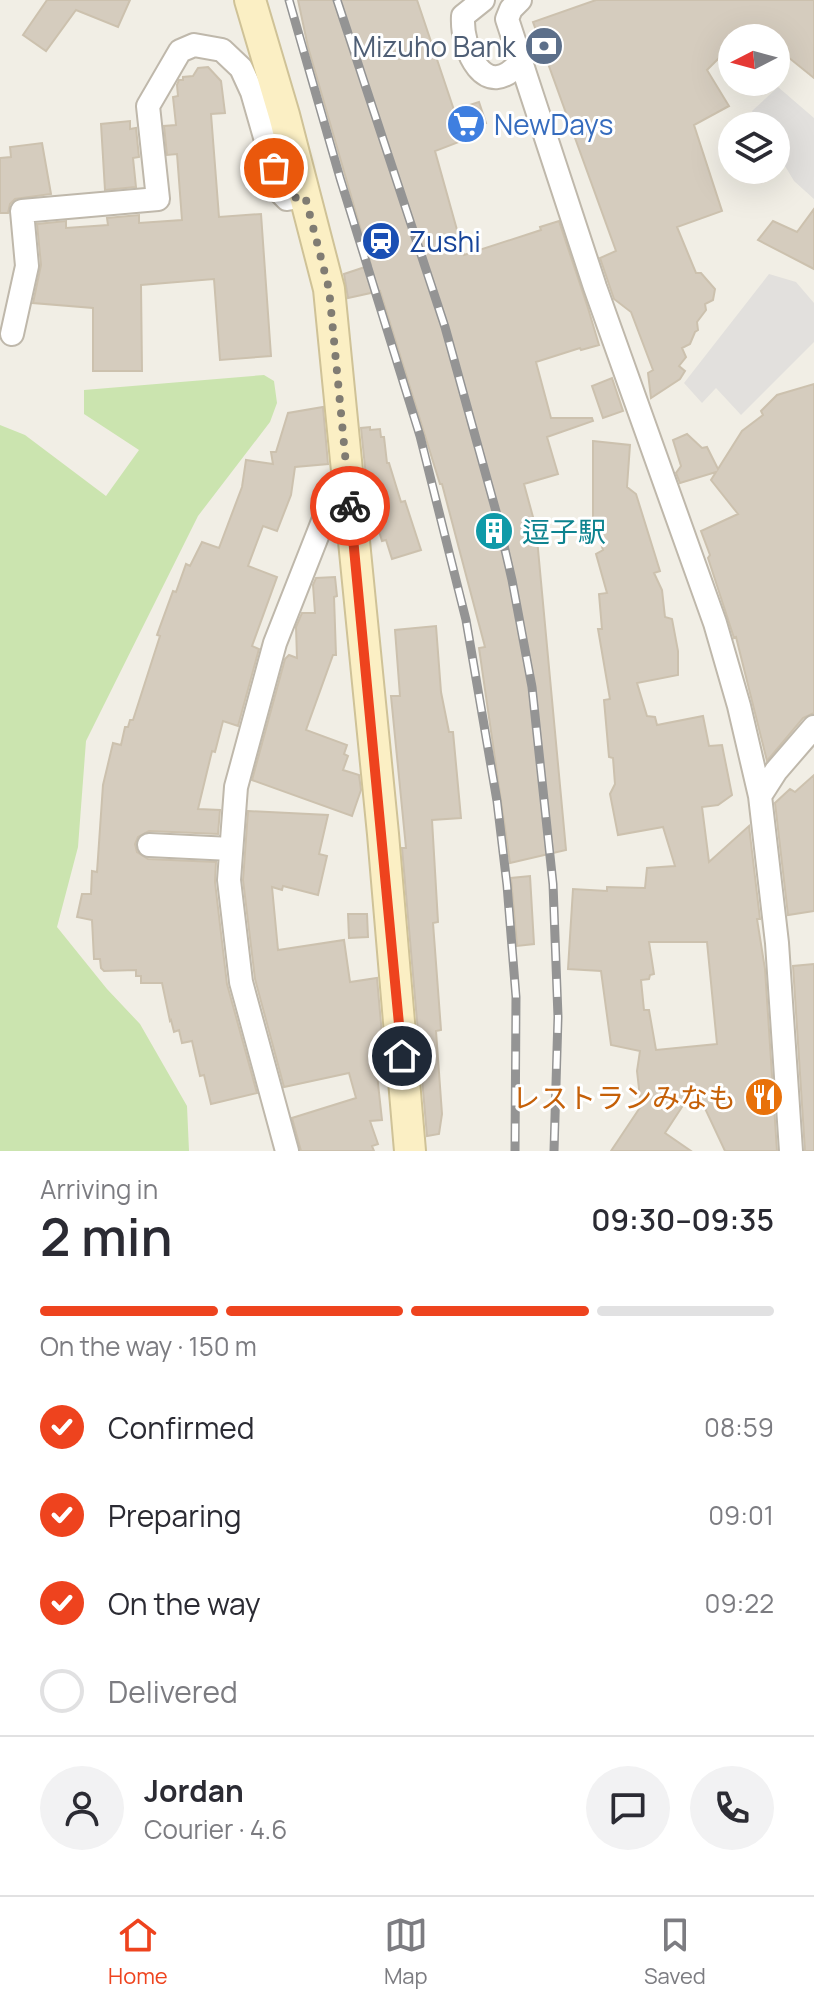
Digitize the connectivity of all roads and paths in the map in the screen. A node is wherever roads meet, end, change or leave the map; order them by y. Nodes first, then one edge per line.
1 (250, 0) edge
2 (482, 2) edge
3 (514, 9) edge
4 (521, 61) junction
5 (305, 196) junction
6 (12, 334) dead end
7 (347, 480) junction
8 (814, 727) edge
9 (760, 796) junction
10 (149, 845) dead end
11 (231, 849) junction
12 (287, 1151) edge
13 (410, 1151) edge
14 (791, 1151) edge

1 - 5 main road
2 - 3 street
2 - 4 street
3 - 4 street
4 - 9 street
5 - 6 street
5 - 7 main road
7 - 11 street
7 - 13 main road
8 - 9 street
9 - 14 street
10 - 11 street
11 - 12 street

